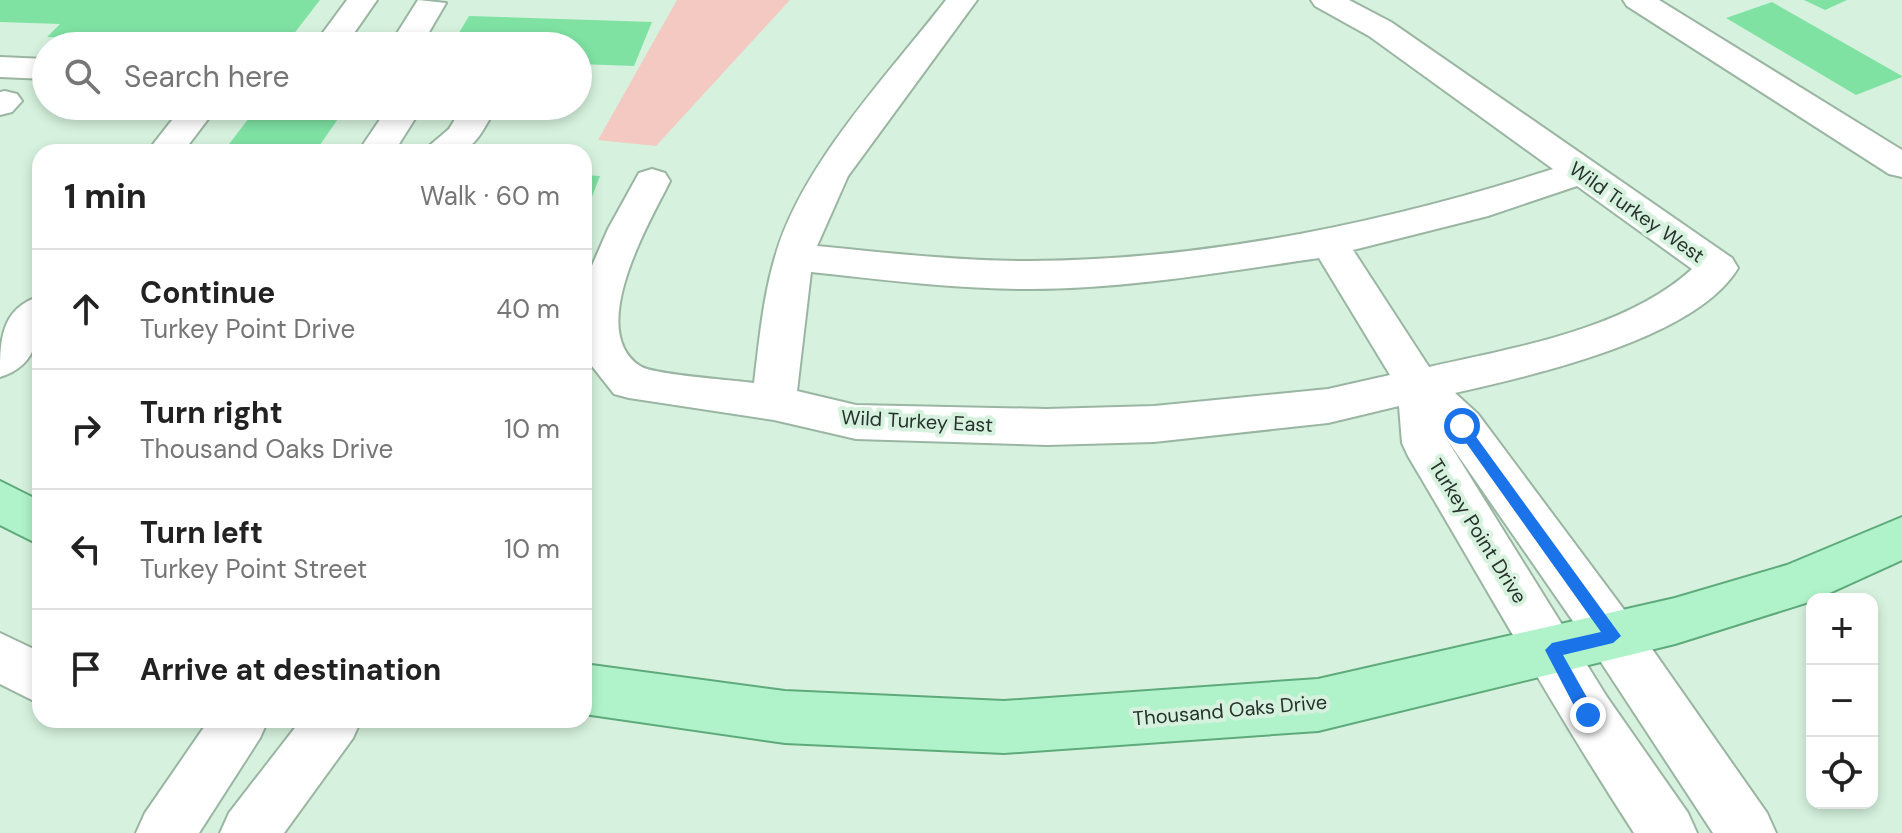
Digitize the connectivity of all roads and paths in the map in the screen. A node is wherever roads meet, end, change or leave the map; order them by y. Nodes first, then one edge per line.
1 (362, 0) edge
2 (962, 0) edge
3 (1326, 0) edge
4 (1638, 0) edge
5 (431, 3) dead end
6 (339, 32) edge
7 (413, 32) edge
8 (0, 67) edge
9 (32, 68) edge
10 (190, 120) edge
11 (397, 120) edge
12 (472, 120) edge
13 (171, 144) edge
14 (381, 144) edge
15 (451, 144) edge
16 (1902, 166) edge
17 (1581, 172) junction
18 (652, 181) dead end
19 (1329, 243) junction
20 (794, 257) junction
21 (32, 321) edge
22 (0, 361) edge
23 (1419, 387) junction
24 (774, 403) junction
25 (0, 501) edge
26 (32, 520) edge
27 (1902, 538) edge
28 (1613, 636) junction
29 (1552, 650) junction
30 (0, 657) edge
31 (32, 675) edge
32 (592, 690) edge
33 (236, 728) edge
34 (328, 728) edge
35 (165, 833) edge
36 (249, 833) edge
37 (1668, 833) edge
38 (1747, 833) edge

1 - 6 street
2 - 20 street
3 - 17 street, Wild Turkey West
4 - 16 street
5 - 7 street
8 - 9 street
10 - 13 street
11 - 14 street
12 - 15 street
17 - 19 street
17 - 23 street, Wild Turkey West
18 - 24 street, Wild Turkey East
19 - 20 street
19 - 23 street
20 - 24 street
21 - 22 street
23 - 24 street, Wild Turkey East
23 - 28 street
23 - 29 street, Turkey Point Drive
25 - 26 main road
27 - 28 main road, Thousand Oaks Drive
28 - 29 main road, Thousand Oaks Drive
28 - 38 street
29 - 32 main road, Thousand Oaks Drive
29 - 37 street, Turkey Point Drive
30 - 31 street
33 - 35 street
34 - 36 street

